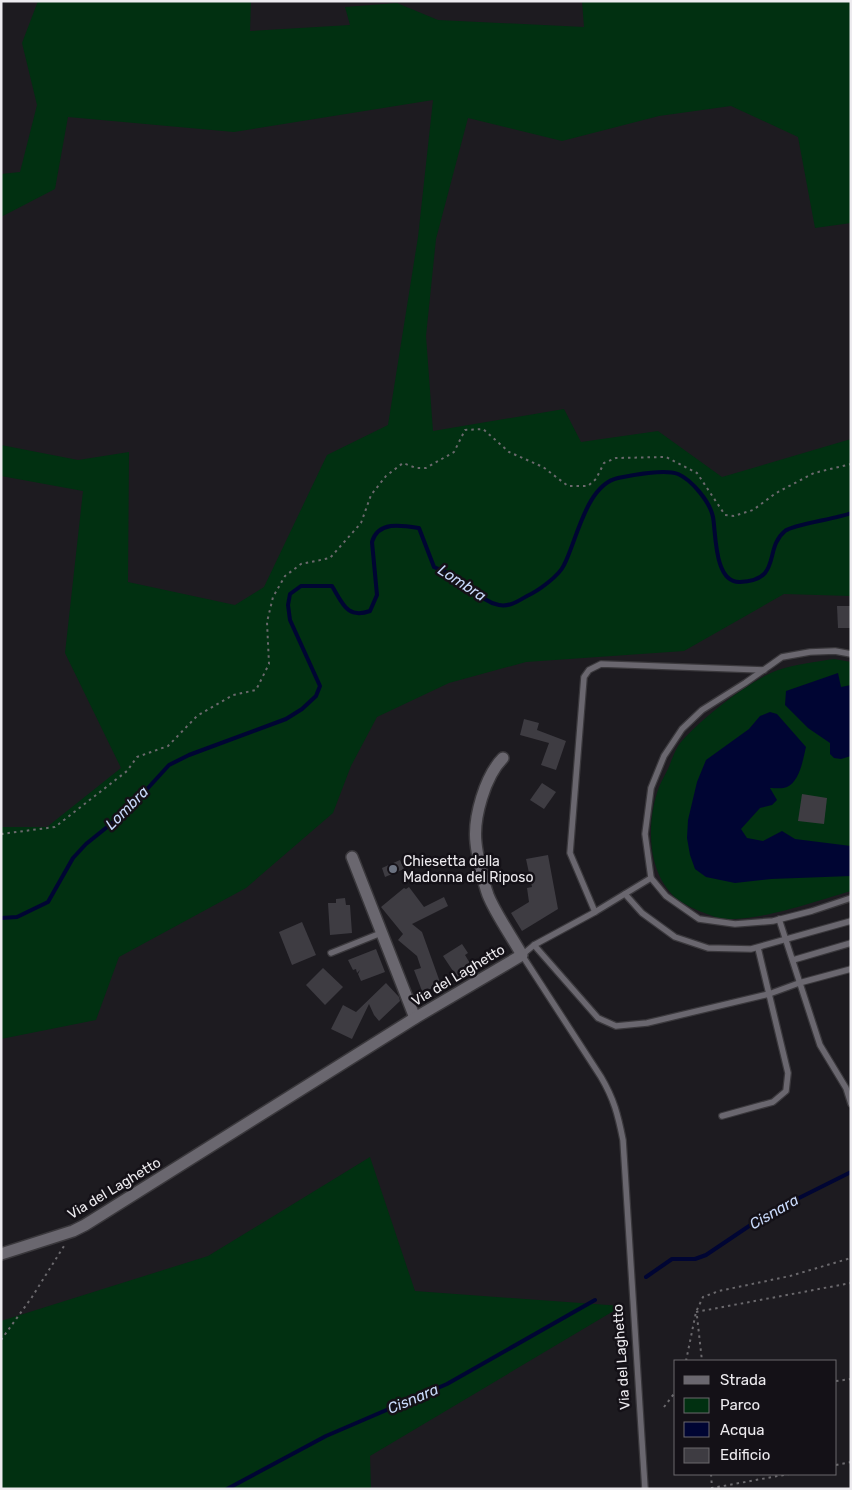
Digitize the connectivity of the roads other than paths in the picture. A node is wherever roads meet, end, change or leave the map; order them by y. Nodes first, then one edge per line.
1 (851, 654) edge
2 (764, 670) junction
3 (503, 758) dead end
4 (352, 857) dead end
5 (652, 878) junction
6 (625, 894) junction
7 (851, 898) edge
8 (595, 912) junction
9 (779, 919) junction
10 (851, 921) edge
11 (381, 933) junction
12 (786, 940) junction
13 (851, 943) edge
14 (534, 945) junction
15 (758, 948) junction
16 (331, 953) dead end
17 (522, 955) junction
18 (793, 960) junction
19 (851, 969) edge
20 (799, 983) junction
21 (769, 994) junction
22 (415, 1018) junction
23 (849, 1091) edge
24 (851, 1104) edge
25 (722, 1116) dead end
26 (1, 1254) edge
27 (645, 1489) edge

1 - 2 lane
2 - 5 lane
2 - 8 lane
3 - 17 street
4 - 11 street
5 - 6 lane
5 - 9 lane
6 - 8 lane
6 - 15 lane
7 - 9 lane
8 - 14 lane
9 - 12 lane
10 - 12 lane
11 - 16 lane
11 - 22 street
12 - 15 lane
12 - 18 lane
13 - 18 lane
14 - 17 lane
14 - 21 lane
15 - 21 lane
17 - 22 street, Via del Laghetto
17 - 27 lane, Via del Laghetto
18 - 20 lane
19 - 20 lane
20 - 21 lane
20 - 23 lane
21 - 25 lane
22 - 26 street, Via del Laghetto
23 - 24 lane

